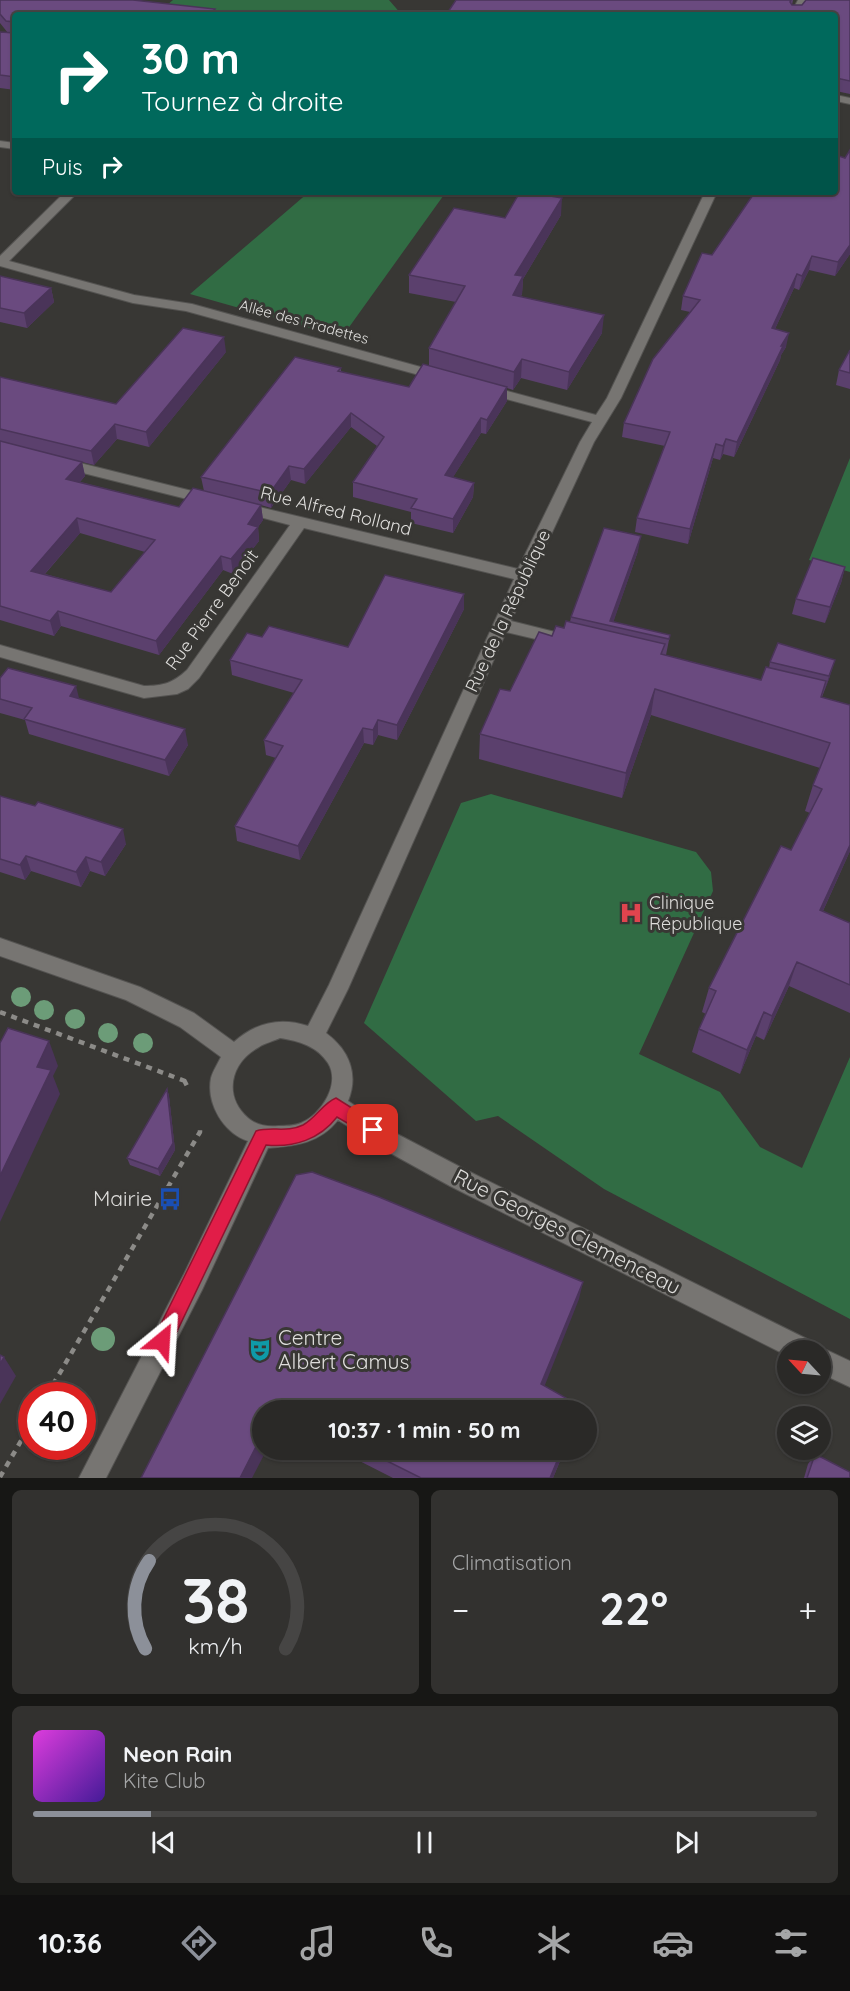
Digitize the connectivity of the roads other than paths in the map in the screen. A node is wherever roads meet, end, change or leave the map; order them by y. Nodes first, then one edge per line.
1 (69, 195) edge
2 (710, 195) edge
3 (1, 262) edge
4 (599, 420) junction
5 (46, 460) edge
6 (300, 522) junction
7 (523, 576) junction
8 (502, 625) junction
9 (578, 643) edge
10 (0, 651) edge
11 (0, 947) edge
12 (314, 1035) junction
13 (233, 1053) junction
14 (336, 1106) junction
15 (262, 1137) junction
16 (782, 1340) edge
17 (831, 1364) edge
18 (850, 1374) edge
19 (92, 1478) edge

1 - 3 street
2 - 4 street, Rue de la République
3 - 4 street, Allée des Pradettes
4 - 7 street, Rue de la République
5 - 6 street, Rue Alfred Rolland
6 - 7 street, Rue Alfred Rolland
6 - 10 street, Rue Pierre Benoit
7 - 8 street, Rue de la République
8 - 9 street
8 - 12 street, Rue de la République
11 - 13 street
12 - 13 street
12 - 14 street
13 - 15 street
14 - 15 street
14 - 16 street, Rue Georges Clemenceau
15 - 19 street
17 - 18 street

